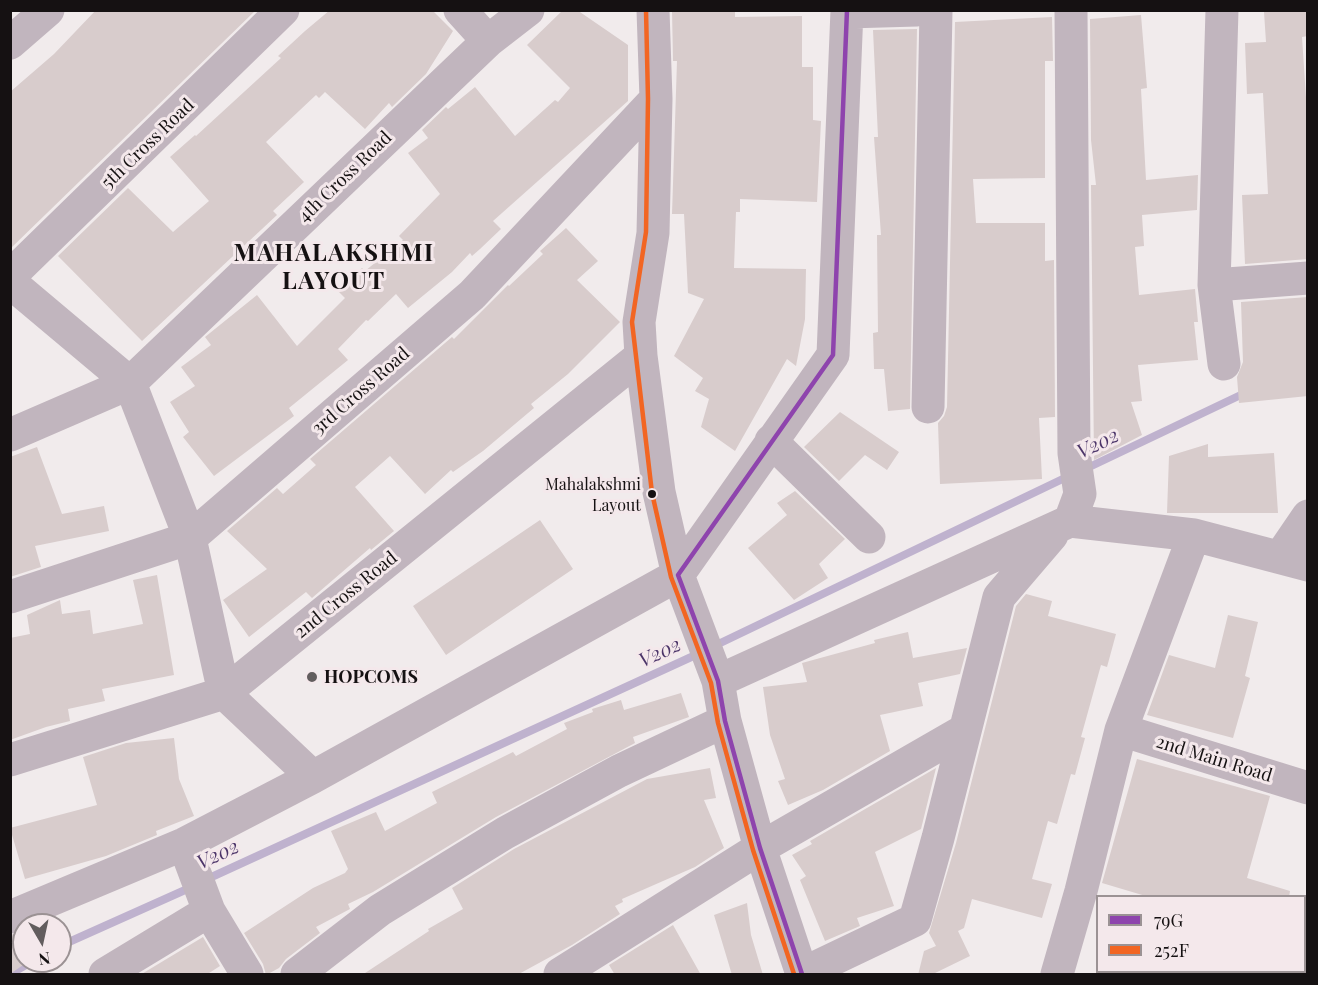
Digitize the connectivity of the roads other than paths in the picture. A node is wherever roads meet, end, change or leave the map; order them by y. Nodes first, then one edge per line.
1 (48, 10) edge
2 (283, 10) edge
3 (460, 10) edge
4 (528, 10) edge
5 (653, 10) edge
6 (917, 10) edge
7 (930, 10) edge
8 (1071, 10) edge
9 (1222, 10) edge
10 (847, 11) edge
11 (937, 11) edge
12 (488, 41) junction
13 (10, 43) edge
14 (656, 99) junction
15 (10, 276) edge
16 (1308, 278) edge
17 (10, 282) edge
18 (1214, 285) junction
19 (641, 356) junction
20 (1224, 363) dead end
21 (130, 383) junction
22 (928, 407) dead end
23 (10, 435) edge
24 (771, 441) junction
25 (1069, 515) junction
26 (1308, 516) edge
27 (1194, 535) junction
28 (869, 537) dead end
29 (190, 538) junction
30 (1294, 561) edge
31 (678, 575) junction
32 (10, 597) edge
33 (718, 681) junction
34 (224, 693) junction
35 (725, 721) junction
36 (965, 730) junction
37 (1121, 730) junction
38 (10, 760) edge
39 (313, 777) junction
40 (1308, 788) edge
41 (184, 844) junction
42 (760, 848) junction
43 (1087, 910) edge
44 (209, 911) junction
45 (10, 917) edge
46 (105, 975) edge
47 (247, 975) edge
48 (297, 975) edge
49 (560, 975) edge
50 (802, 975) edge
51 (1057, 975) edge

1 - 13 street
2 - 15 street, 5th Cross Road
3 - 12 street
4 - 12 street, 4th Cross Road
5 - 14 street
6 - 10 street
7 - 11 street
8 - 25 street
9 - 18 street
10 - 24 street
11 - 22 street
12 - 21 street, 4th Cross Road
14 - 19 street
14 - 29 street, 3rd Cross Road
16 - 18 street
17 - 21 street
18 - 20 street
19 - 31 street
19 - 34 street, 2nd Cross Road
21 - 23 street, 4th Cross Road
21 - 29 street
24 - 28 street
24 - 31 street
25 - 27 street
25 - 33 street
25 - 36 street
26 - 30 street
27 - 30 street
27 - 37 street
29 - 32 street, 3rd Cross Road
29 - 34 street
31 - 33 street
31 - 39 street
33 - 35 street
34 - 38 street, 2nd Cross Road
34 - 39 street
35 - 42 street
35 - 48 street
36 - 42 street
36 - 50 street
37 - 40 street, 2nd Main Road
37 - 43 street
39 - 41 street
41 - 44 street
41 - 45 street
42 - 49 street
42 - 50 street
43 - 51 street
44 - 46 street
44 - 47 street

